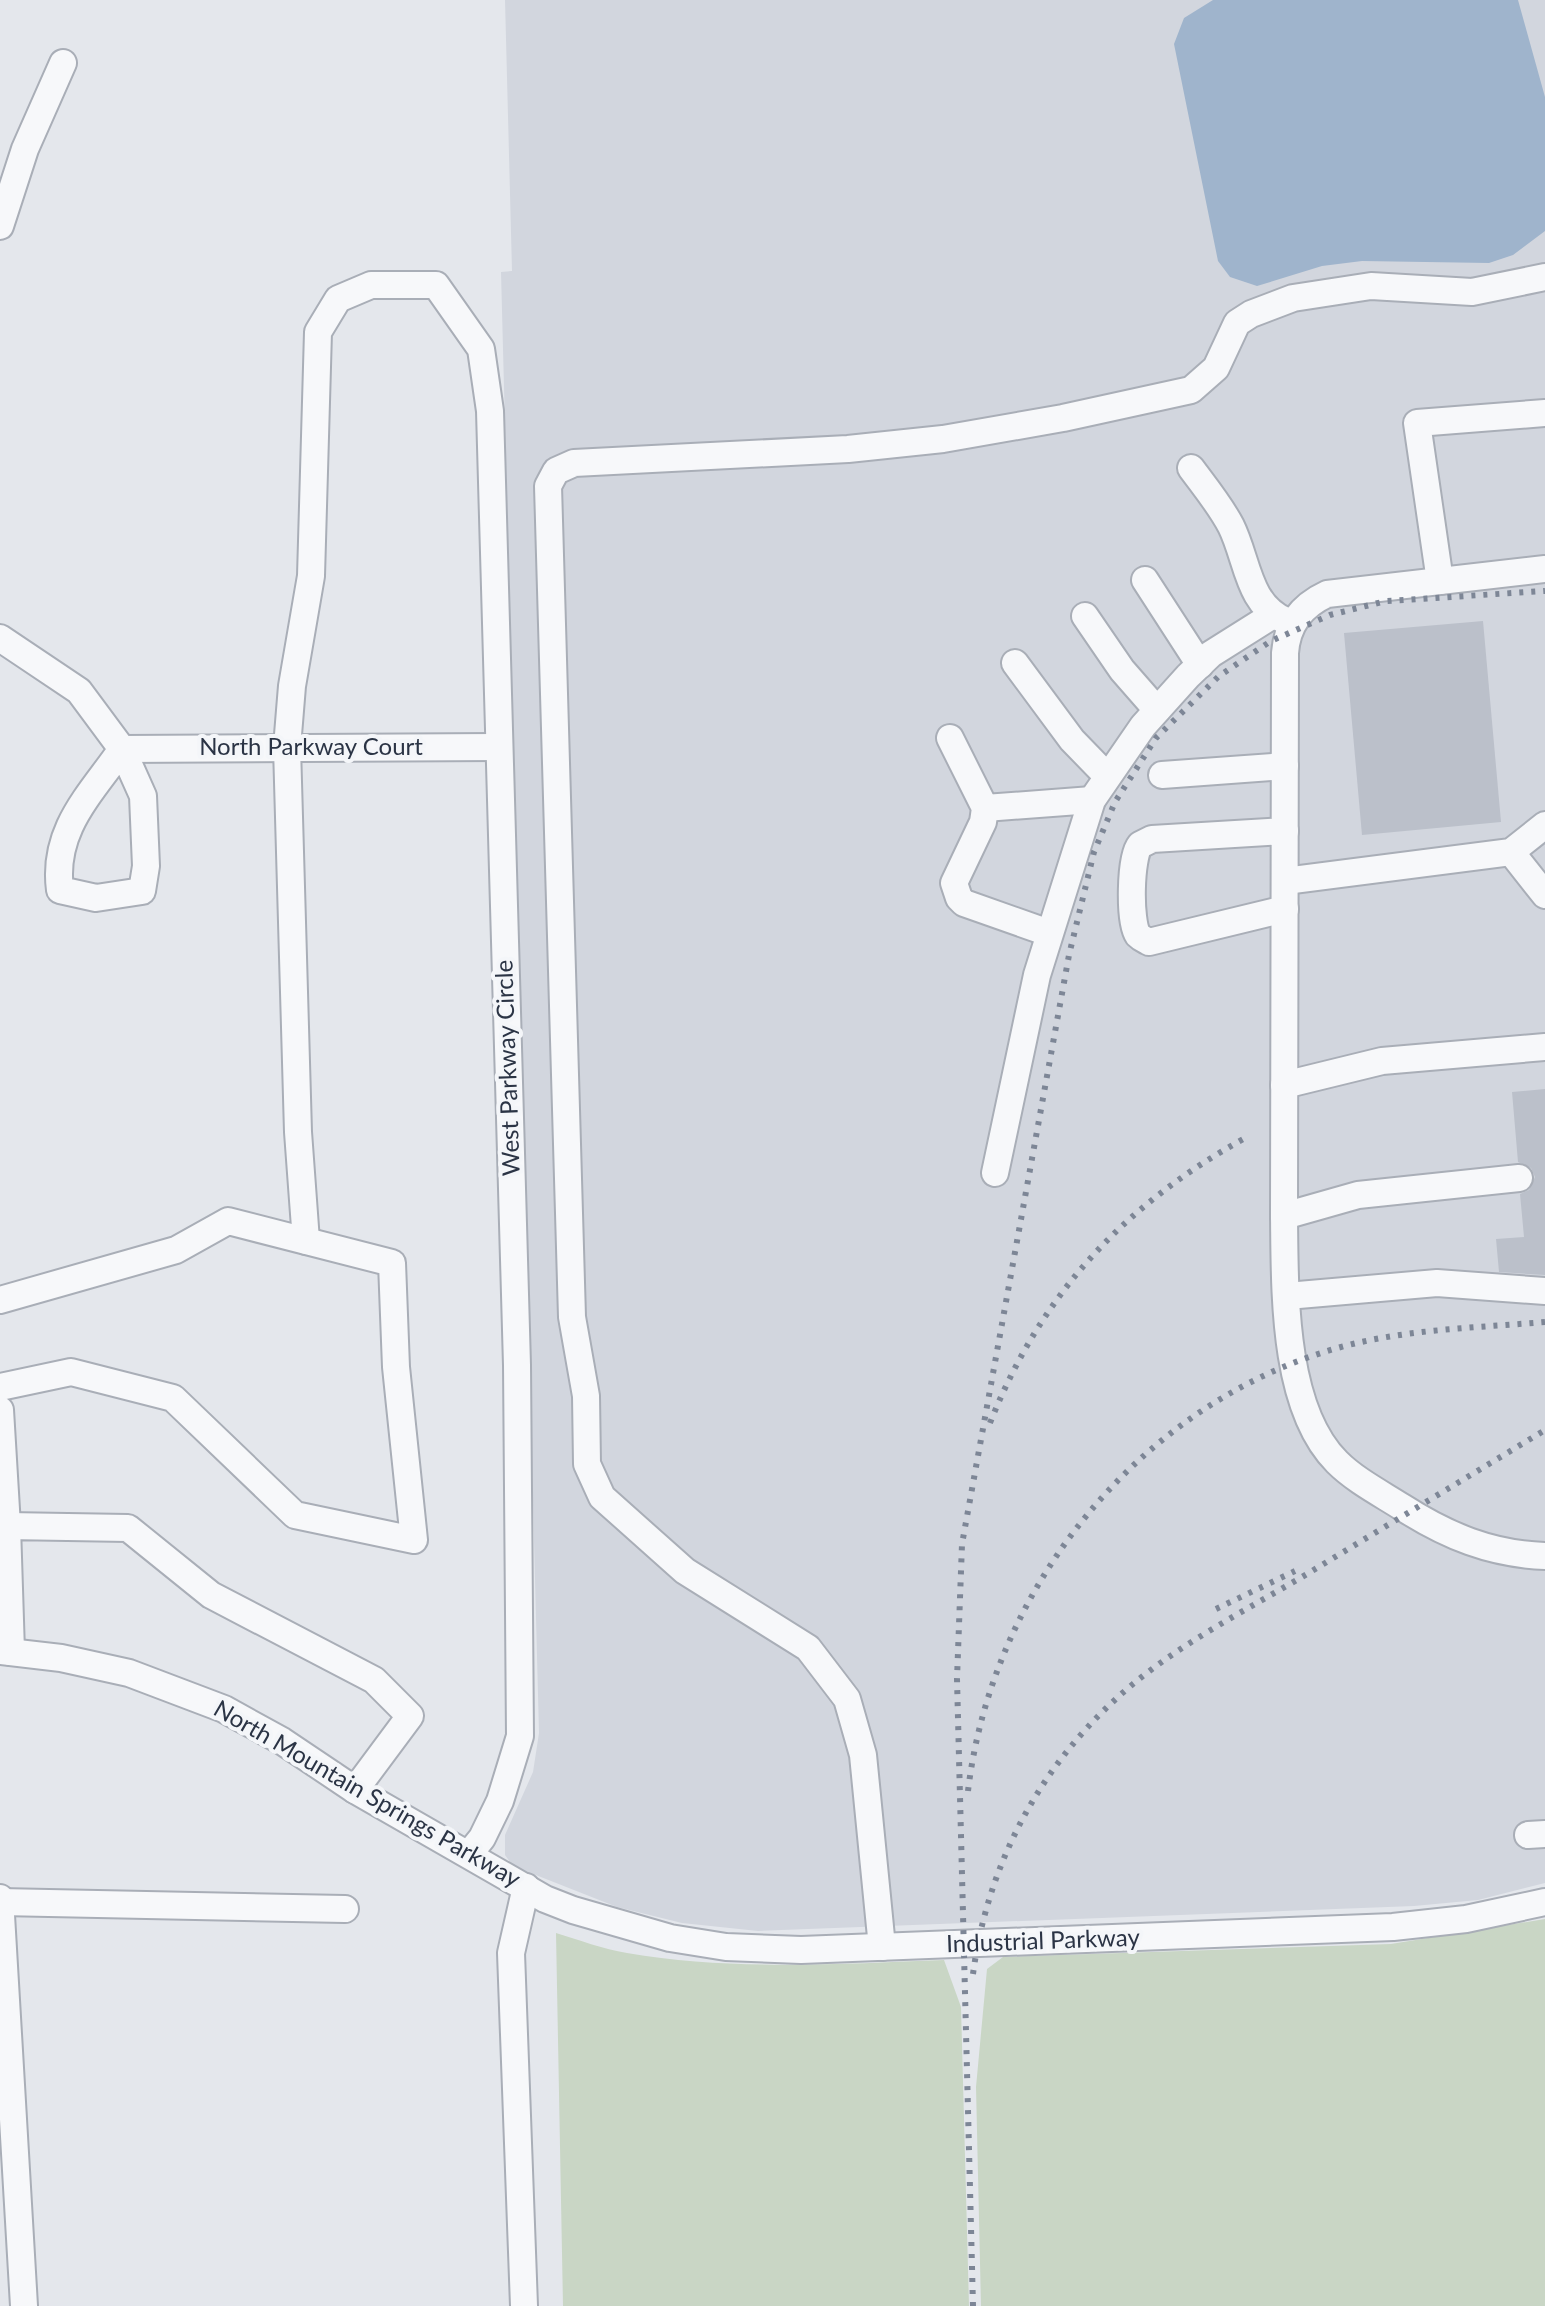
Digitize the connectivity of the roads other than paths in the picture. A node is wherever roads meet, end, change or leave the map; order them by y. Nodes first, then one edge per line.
1 (63, 63) dead end
2 (0, 226) edge
3 (1545, 277) edge
4 (1545, 413) edge
5 (1191, 468) dead end
6 (1545, 569) edge
7 (1145, 580) dead end
8 (1440, 581) junction
9 (1085, 616) dead end
10 (1283, 619) junction
11 (0, 638) edge
12 (1015, 663) dead end
13 (1200, 665) junction
14 (1157, 710) junction
15 (950, 738) dead end
16 (287, 747) junction
17 (499, 747) junction
18 (122, 749) junction
19 (1285, 766) junction
20 (1106, 775) junction
21 (1162, 775) dead end
22 (1092, 800) junction
23 (985, 808) junction
24 (1545, 825) edge
25 (1285, 831) junction
26 (1511, 852) junction
27 (1285, 881) junction
28 (1545, 895) edge
29 (1285, 909) junction
30 (1049, 933) junction
31 (1545, 1047) edge
32 (1284, 1085) junction
33 (995, 1173) dead end
34 (1519, 1178) dead end
35 (1284, 1216) junction
36 (306, 1241) junction
37 (1545, 1291) edge
38 (1287, 1296) junction
39 (0, 1300) edge
40 (0, 1387) edge
41 (0, 1410) edge
42 (7, 1526) junction
43 (1545, 1556) edge
44 (6, 1652) edge
45 (355, 1790) junction
46 (469, 1854) junction
47 (536, 1893) junction
48 (0, 1900) edge
49 (1545, 1902) edge
50 (345, 1909) dead end
51 (882, 1947) junction
52 (24, 2306) edge
53 (524, 2306) edge

1 - 2 street
3 - 51 street
4 - 8 street
5 - 10 street
6 - 8 street
7 - 13 street
8 - 10 street
9 - 14 street
10 - 13 street
10 - 19 street
11 - 18 street
12 - 20 street
13 - 14 street
14 - 20 street
15 - 23 street
16 - 17 street, North Parkway Court
16 - 17 street, West Parkway Circle
16 - 18 street, North Parkway Court
16 - 36 street
17 - 46 street, West Parkway Circle
18 - 18 street
19 - 21 street
19 - 25 street
20 - 22 street
22 - 23 street
22 - 30 street
23 - 30 street
24 - 26 street
25 - 27 street
25 - 29 street
26 - 27 street
26 - 28 street
27 - 29 street
29 - 32 street
30 - 33 street
31 - 32 street
32 - 35 street
34 - 35 street
35 - 38 street
36 - 39 street
36 - 40 street
37 - 38 street
38 - 43 street
41 - 42 street
42 - 44 street
42 - 45 street
44 - 45 street, North Mountain Springs Parkway
45 - 46 street, North Mountain Springs Parkway
46 - 47 street, North Mountain Springs Parkway
47 - 51 street, Industrial Parkway
47 - 53 street
48 - 50 street
48 - 52 street
49 - 51 street, Industrial Parkway

